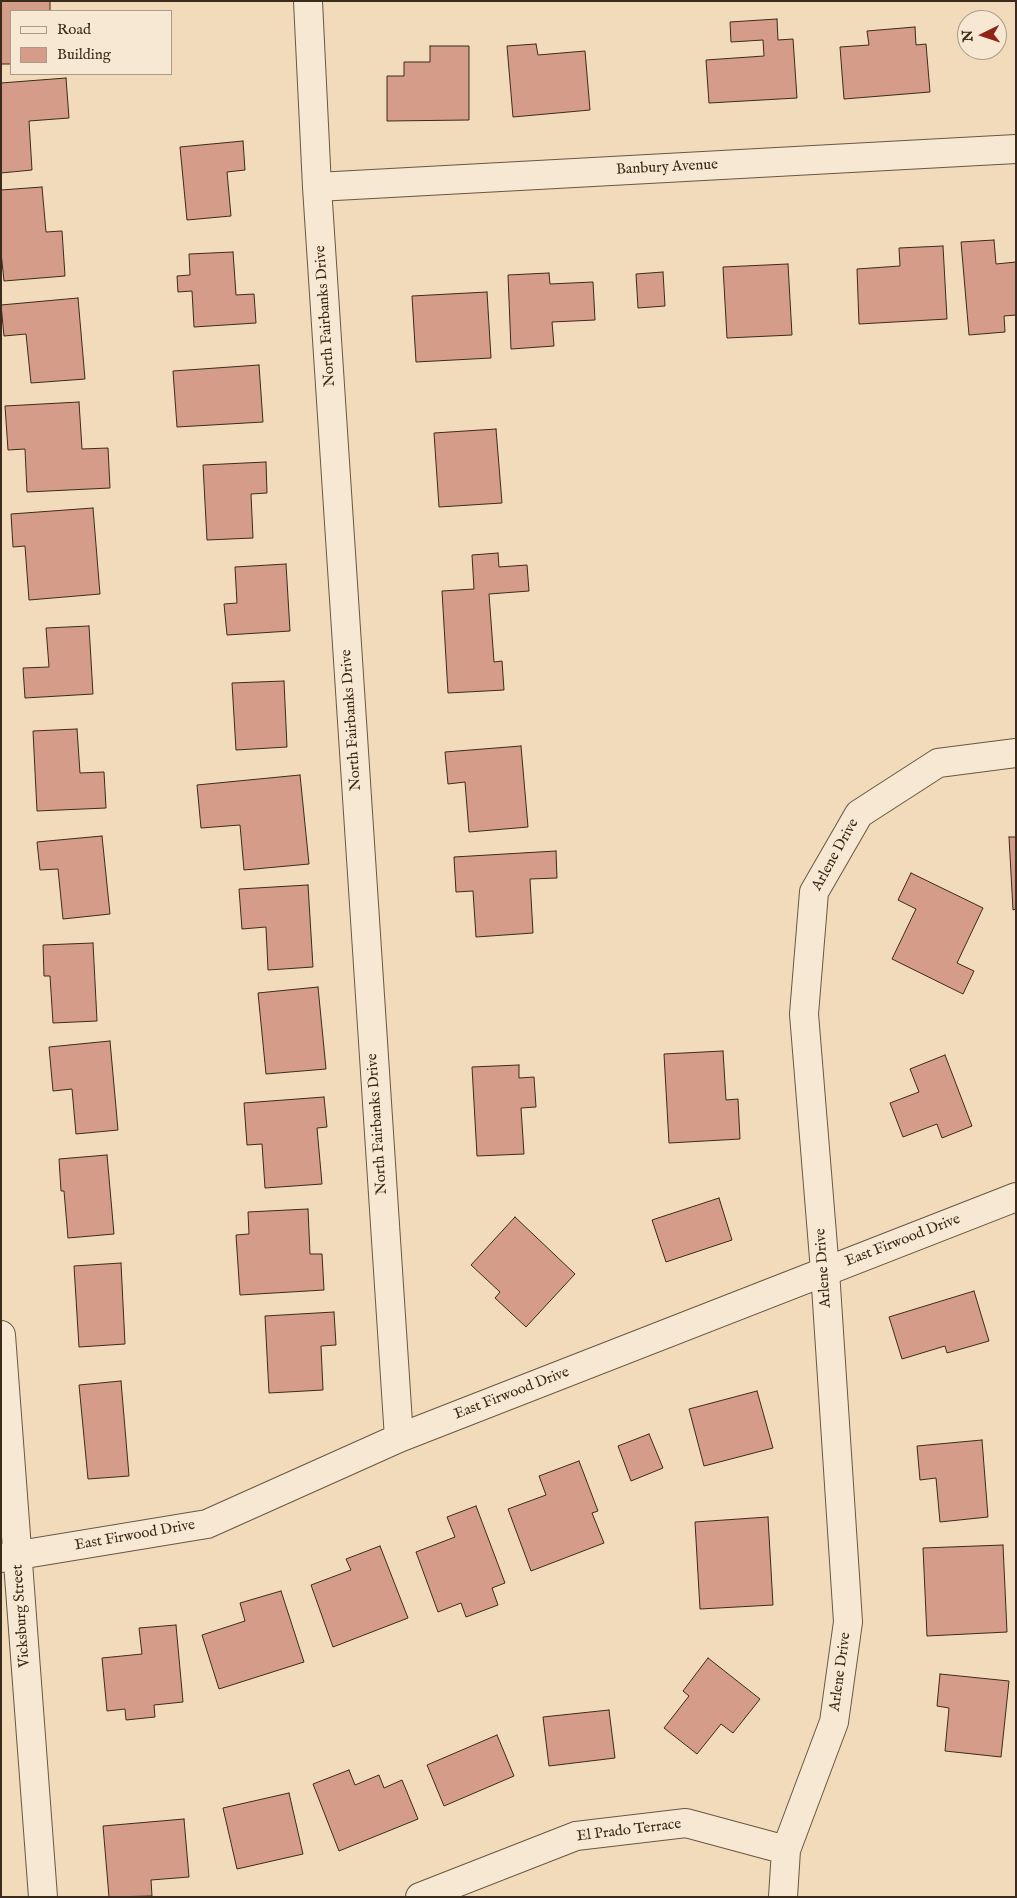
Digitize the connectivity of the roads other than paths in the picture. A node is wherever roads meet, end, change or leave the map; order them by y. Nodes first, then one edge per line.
1 (308, 1) edge
2 (1016, 149) edge
3 (317, 187) junction
4 (1016, 753) edge
5 (1016, 1197) edge
6 (825, 1271) junction
7 (1, 1335) edge
8 (399, 1438) junction
9 (9, 1557) edge
10 (786, 1850) junction
11 (43, 1897) edge
12 (420, 1897) edge
13 (783, 1897) edge

1 - 3 street, North Fairbanks Drive
2 - 3 street, Banbury Avenue
3 - 8 street, North Fairbanks Drive
4 - 6 street, Arlene Drive
5 - 6 street, East Firwood Drive
6 - 8 street, East Firwood Drive
6 - 10 street, Arlene Drive
7 - 9 street, Vicksburg Street
8 - 9 street, East Firwood Drive
9 - 11 street, Vicksburg Street
10 - 12 street, El Prado Terrace
10 - 13 street, Arlene Drive

